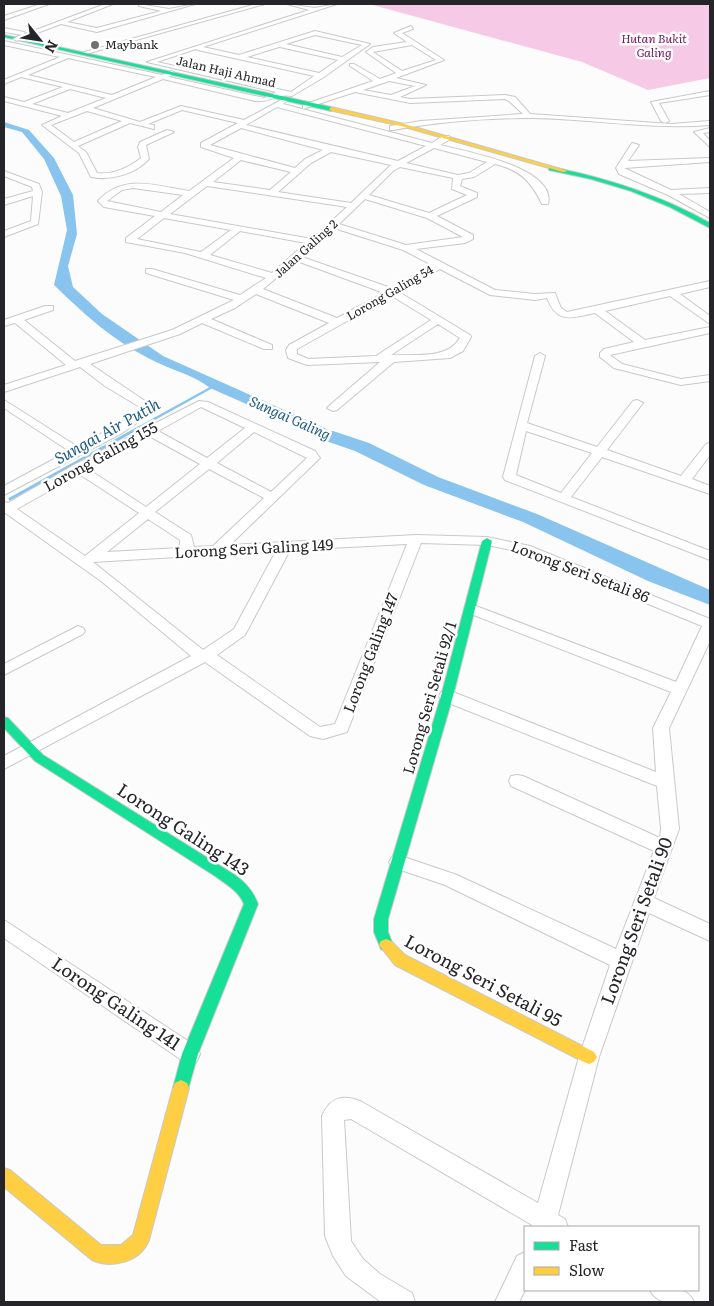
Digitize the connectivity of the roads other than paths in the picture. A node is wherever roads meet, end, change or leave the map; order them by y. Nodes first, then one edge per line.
1 (46, 4) edge
2 (110, 4) edge
3 (192, 4) edge
4 (262, 4) edge
5 (290, 4) edge
6 (334, 4) edge
7 (141, 5) edge
8 (316, 10) junction
9 (89, 11) junction
10 (168, 11) junction
11 (105, 15) dead end
12 (114, 17) dead end
13 (214, 17) junction
14 (4, 18) edge
15 (133, 20) junction
16 (227, 21) dead end
17 (58, 22) junction
18 (237, 24) dead end
19 (411, 28) dead end
20 (256, 29) junction
21 (10, 36) edge
22 (413, 43) junction
23 (279, 45) junction
24 (197, 47) junction
25 (307, 52) junction
26 (84, 54) junction
27 (66, 57) junction
28 (241, 58) junction
29 (346, 60) junction
30 (144, 64) junction
31 (271, 64) junction
32 (344, 71) dead end
33 (400, 73) junction
34 (4, 74) edge
35 (18, 76) junction
36 (175, 76) junction
37 (322, 76) junction
38 (160, 78) junction
39 (382, 80) junction
40 (4, 82) edge
41 (70, 87) junction
42 (331, 89) dead end
43 (354, 90) junction
44 (344, 93) junction
45 (710, 93) edge
46 (111, 98) junction
47 (392, 98) junction
48 (4, 99) edge
49 (290, 101) junction
50 (25, 104) junction
51 (85, 108) junction
52 (94, 110) junction
53 (66, 115) junction
54 (528, 116) junction
55 (710, 116) edge
56 (130, 121) junction
57 (609, 122) junction
58 (665, 122) junction
59 (710, 123) edge
60 (141, 124) junction
61 (242, 124) junction
62 (412, 129) junction
63 (710, 130) edge
64 (439, 141) junction
65 (72, 145) junction
66 (635, 145) dead end
67 (710, 145) edge
68 (330, 149) junction
69 (671, 150) dead end
70 (240, 157) junction
71 (495, 160) junction
72 (710, 160) edge
73 (385, 161) junction
74 (681, 161) junction
75 (396, 164) junction
76 (622, 164) junction
77 (296, 171) junction
78 (4, 173) edge
79 (458, 176) junction
80 (206, 183) junction
81 (710, 190) edge
82 (38, 192) junction
83 (671, 192) junction
84 (272, 193) junction
85 (190, 194) junction
86 (648, 195) junction
87 (363, 196) junction
88 (4, 202) edge
89 (545, 202) dead end
90 (354, 206) junction
91 (162, 215) junction
92 (710, 215) edge
93 (430, 216) junction
94 (333, 225) junction
95 (710, 226) edge
96 (239, 228) junction
97 (4, 234) edge
98 (315, 242) junction
99 (406, 248) junction
100 (202, 256) junction
101 (297, 258) junction
102 (438, 266) junction
103 (149, 271) dead end
104 (274, 278) junction
105 (710, 284) edge
106 (256, 290) junction
107 (392, 292) junction
108 (672, 292) junction
109 (242, 299) junction
110 (49, 308) dead end
111 (597, 310) junction
112 (17, 319) junction
113 (439, 319) junction
114 (203, 320) junction
115 (710, 321) edge
116 (339, 323) junction
117 (4, 324) edge
118 (705, 331) edge
119 (710, 340) edge
120 (642, 343) junction
121 (268, 347) dead end
122 (540, 356) dead end
123 (378, 359) junction
124 (390, 359) junction
125 (76, 363) junction
126 (710, 378) edge
127 (4, 389) edge
128 (4, 402) edge
129 (638, 403) dead end
130 (333, 408) dead end
131 (521, 425) junction
132 (253, 427) junction
133 (148, 431) junction
134 (710, 447) edge
135 (600, 451) junction
136 (78, 452) junction
137 (208, 462) junction
138 (78, 468) junction
139 (684, 481) junction
140 (710, 490) edge
141 (4, 491) edge
142 (273, 498) junction
143 (563, 500) junction
144 (6, 507) edge
145 (145, 513) junction
146 (416, 539) junction
147 (487, 540) junction
148 (284, 548) junction
149 (216, 552) junction
150 (184, 553) junction
151 (710, 556) edge
152 (88, 560) junction
153 (471, 609) junction
154 (710, 625) edge
155 (78, 631) dead end
156 (203, 656) junction
157 (4, 670) edge
158 (679, 689) junction
159 (447, 696) junction
160 (4, 722) edge
161 (29, 750) junction
162 (4, 764) edge
163 (517, 781) dead end
164 (666, 783) junction
165 (665, 848) junction
166 (398, 862) junction
167 (645, 902) junction
168 (4, 928) edge
169 (710, 933) edge
170 (621, 961) junction
171 (190, 1054) junction
172 (589, 1057) junction
173 (4, 1176) edge
174 (549, 1225) edge
175 (524, 1266) edge
176 (664, 1291) edge
177 (403, 1302) edge
178 (507, 1302) edge
179 (682, 1302) edge

1 - 14 street
2 - 9 street
3 - 10 street
4 - 13 street
5 - 8 street
6 - 8 street
7 - 10 street
8 - 20 street
9 - 11 street
9 - 17 street
10 - 15 street
12 - 15 street
13 - 16 street
13 - 26 street
15 - 17 street
17 - 21 street
18 - 20 street
19 - 22 street
20 - 24 street
21 - 26 street, Jalan Haji Ahmad
21 - 27 street
22 - 33 street
22 - 33 street
23 - 25 street
23 - 28 street
23 - 29 street
24 - 28 street
24 - 30 street
25 - 29 street
25 - 31 street
26 - 30 street, Jalan Haji Ahmad
27 - 35 street
27 - 38 street
28 - 31 street
29 - 37 street
30 - 36 street, Jalan Haji Ahmad
30 - 49 street
31 - 37 street
32 - 39 street
33 - 39 street
34 - 35 street
35 - 40 street
35 - 41 street
36 - 38 street
36 - 49 street, Jalan Haji Ahmad
36 - 52 street
37 - 49 street
38 - 46 street
39 - 43 street
39 - 47 street
41 - 46 street
41 - 50 street
42 - 44 street
43 - 44 street
43 - 47 street
44 - 49 street
45 - 58 street
46 - 51 street
47 - 54 street
48 - 50 street
49 - 61 street
49 - 62 street, Jalan Haji Ahmad
49 - 62 street
50 - 53 street
51 - 52 street
51 - 53 street
52 - 56 street
53 - 65 street
54 - 57 street
54 - 62 street
55 - 58 street
56 - 60 street
56 - 65 street
57 - 58 street
57 - 59 street
60 - 61 street
60 - 65 street
61 - 68 street
61 - 70 street
62 - 64 street, Jalan Haji Ahmad
62 - 64 street, Jalan Haji Ahmad
62 - 73 street
63 - 67 street
64 - 71 street
64 - 75 street, Jalan Galing 2
64 - 86 street, Jalan Haji Ahmad
66 - 76 street
68 - 73 street
68 - 77 street
69 - 74 street
70 - 77 street
70 - 80 street
71 - 79 street
71 - 89 street
72 - 74 street
73 - 75 street
74 - 76 street
75 - 79 street
75 - 87 street, Jalan Galing 2
76 - 83 street
77 - 84 street
78 - 82 street
79 - 93 street
80 - 84 street
80 - 85 street
81 - 83 street
82 - 88 street
82 - 97 street
83 - 86 street
83 - 92 street
84 - 90 street
85 - 91 street
85 - 91 street
86 - 95 street, Jalan Haji Ahmad
87 - 90 street, Jalan Galing 2
87 - 93 street
90 - 94 street, Jalan Galing 2
91 - 96 street
91 - 100 street
93 - 99 street
94 - 98 street, Jalan Galing 2
94 - 99 street
96 - 98 street
96 - 100 street
98 - 101 street, Jalan Galing 2
99 - 102 street
100 - 104 street
101 - 104 street, Jalan Galing 2
101 - 107 street
102 - 107 street, Lorong Galing 54
102 - 111 street, Lorong Galing 54
103 - 109 street
104 - 106 street, Jalan Galing 2
105 - 108 street
106 - 109 street, Jalan Galing 2
106 - 116 street
107 - 113 street
107 - 116 street, Lorong Galing 54
108 - 111 street
108 - 115 street
109 - 114 street, Jalan Galing 2
110 - 112 street
111 - 120 street
112 - 117 street
112 - 125 street
113 - 123 street
113 - 124 street
114 - 121 street
114 - 125 street, Jalan Galing 2
116 - 123 street, Lorong Galing 54
118 - 119 street
118 - 120 street
120 - 126 street
122 - 131 street
123 - 124 street
124 - 130 street
125 - 127 street, Jalan Galing 2
125 - 136 street
128 - 136 street
129 - 135 street
131 - 135 street
131 - 143 street
132 - 133 street, Lorong Galing 155
132 - 137 street
132 - 142 street, Lorong Galing 155
133 - 137 street
133 - 138 street, Lorong Galing 155
134 - 139 street
135 - 139 street
135 - 143 street
136 - 141 street
137 - 142 street
137 - 145 street
138 - 144 street, Lorong Galing 155
138 - 145 street
139 - 140 street
142 - 149 street, Lorong Galing 155
143 - 151 street
144 - 152 street
145 - 150 street
145 - 152 street
146 - 147 street, Lorong Seri Setali 86
146 - 148 street, Lorong Seri Galing 149
146 - 156 street, Lorong Galing 147
147 - 153 street, Lorong Seri Setali 92/1
147 - 154 street, Lorong Seri Setali 86
148 - 149 street, Lorong Seri Galing 149
148 - 156 street
149 - 150 street, Lorong Seri Galing 149
150 - 152 street, Lorong Seri Galing 149
152 - 156 street
153 - 158 street
153 - 159 street, Lorong Seri Setali 92/1
154 - 158 street, Lorong Seri Setali 90
155 - 157 street
156 - 161 street
158 - 164 street, Lorong Seri Setali 90
159 - 164 street
159 - 166 street, Lorong Seri Setali 92/1
160 - 161 street
161 - 162 street
161 - 171 street, Lorong Galing 143
163 - 165 street
164 - 165 street, Lorong Seri Setali 90
165 - 167 street, Lorong Seri Setali 90
166 - 170 street
166 - 172 street, Lorong Seri Setali 95
167 - 169 street
167 - 170 street, Lorong Seri Setali 90
168 - 171 street, Lorong Galing 141
170 - 172 street, Lorong Seri Setali 90
171 - 173 street, Lorong Galing 141
172 - 174 street, Lorong Seri Setali 90
174 - 177 street
175 - 178 street
176 - 179 street

